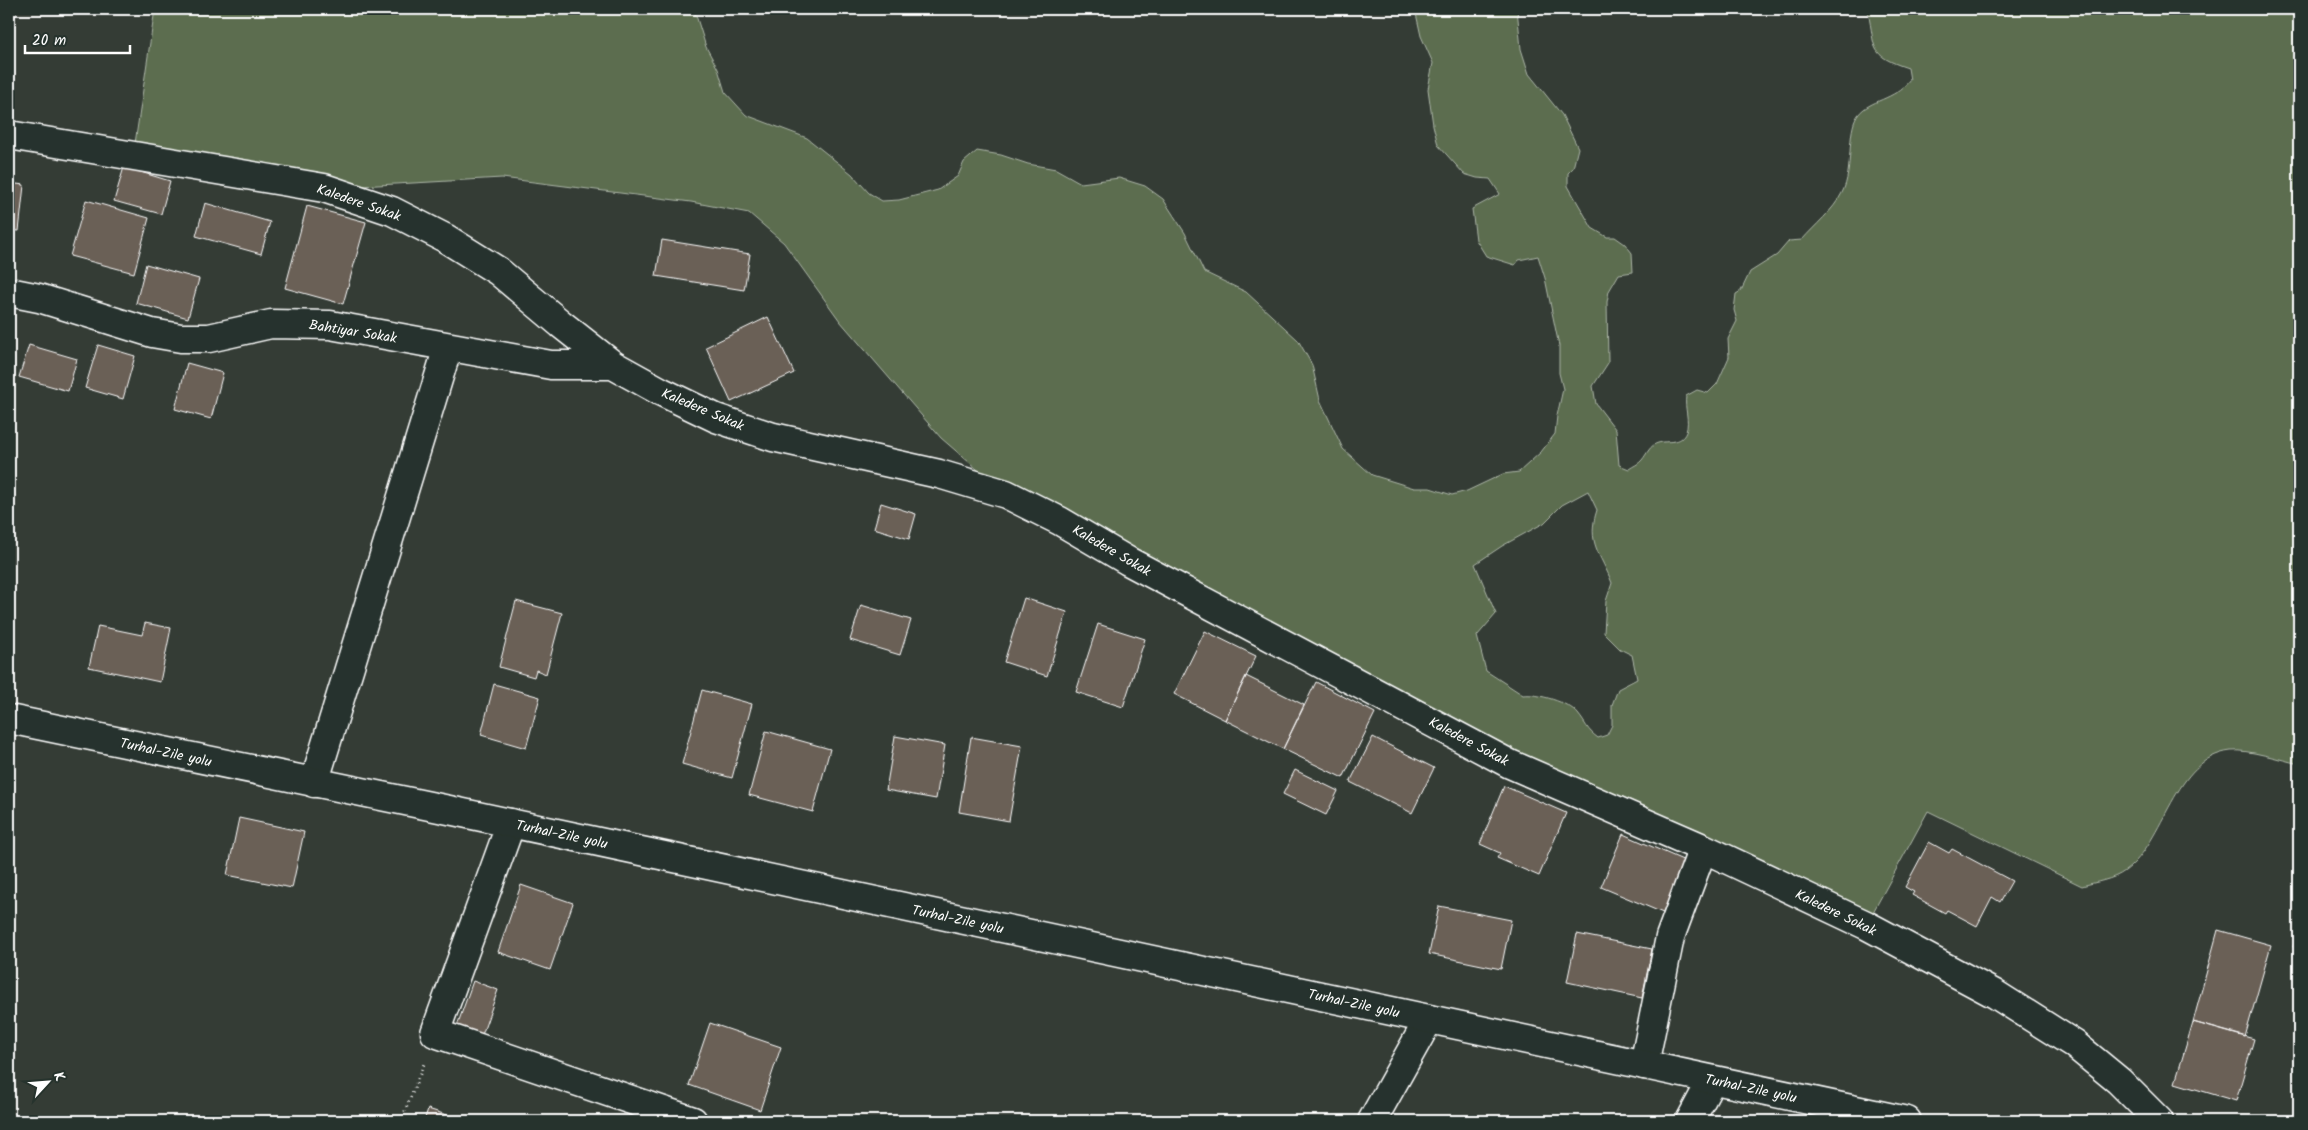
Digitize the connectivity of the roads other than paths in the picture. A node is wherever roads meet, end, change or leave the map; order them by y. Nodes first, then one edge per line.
1 (9, 135) edge
2 (9, 292) edge
3 (448, 347) junction
4 (613, 365) junction
5 (9, 719) edge
6 (314, 783) junction
7 (511, 823) junction
8 (1704, 848) junction
9 (1429, 1019) junction
10 (1644, 1065) junction
11 (1712, 1080) junction
12 (694, 1121) edge
13 (1372, 1121) edge
14 (1690, 1121) edge
15 (1907, 1121) edge
16 (2159, 1121) edge

1 - 4 street, Kaledere Sokak
2 - 3 street, Bahtiyar Sokak
3 - 4 street, Bahtiyar Sokak
3 - 6 street
4 - 8 street, Kaledere Sokak
5 - 6 street, Turhal-Zile yolu
6 - 7 street, Turhal-Zile yolu
7 - 9 street, Turhal-Zile yolu
7 - 12 street
8 - 10 street
8 - 16 street, Kaledere Sokak
9 - 10 street, Turhal-Zile yolu
9 - 13 street
10 - 11 street, Turhal-Zile yolu
11 - 14 street
11 - 15 street, Turhal-Zile yolu

